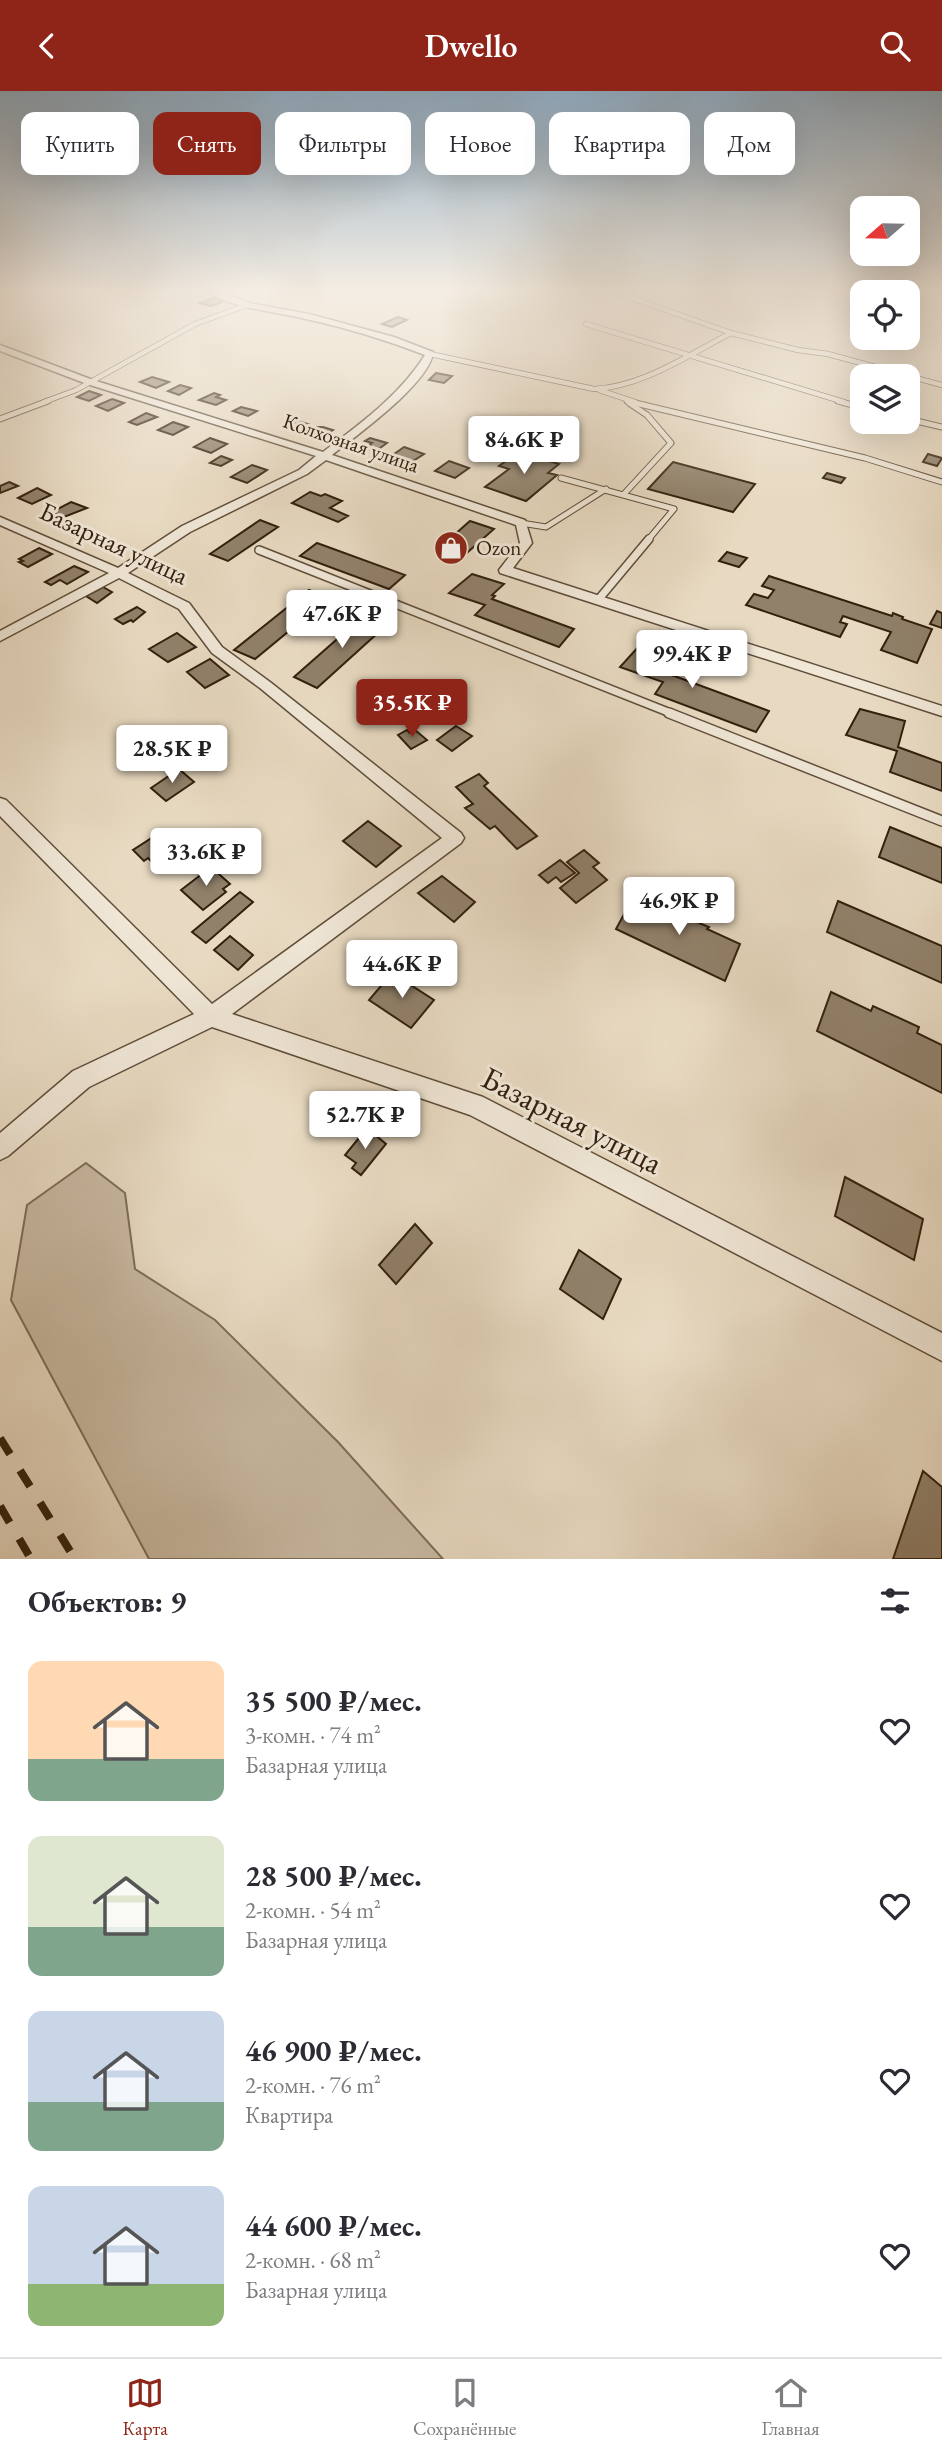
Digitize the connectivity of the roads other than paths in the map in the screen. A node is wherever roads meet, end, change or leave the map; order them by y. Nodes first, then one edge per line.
1 (33, 361) edge
2 (129, 361) edge
3 (426, 361) edge
4 (460, 361) edge
5 (675, 361) edge
6 (700, 361) edge
7 (852, 361) edge
8 (90, 382) junction
9 (942, 385) edge
10 (594, 389) junction
11 (625, 400) junction
12 (850, 404) edge
13 (0, 419) edge
14 (920, 422) edge
15 (942, 427) edge
16 (326, 456) junction
17 (561, 478) dead end
18 (942, 482) edge
19 (606, 489) junction
20 (624, 494) junction
21 (0, 521) edge
22 (521, 523) junction
23 (259, 550) dead end
24 (119, 573) junction
25 (598, 600) junction
26 (0, 637) edge
27 (942, 711) edge
28 (0, 805) edge
29 (942, 821) edge
30 (211, 1017) junction
31 (0, 1148) edge
32 (942, 1346) edge

1 - 8 street, Колхозная улица
2 - 8 lane
3 - 16 street
4 - 10 lane
5 - 10 lane
6 - 12 lane
7 - 9 lane
8 - 13 lane
8 - 16 street, Колхозная улица
10 - 11 lane
11 - 18 lane
11 - 20 lane
14 - 15 lane
16 - 22 street, Колхозная улица
16 - 24 street
17 - 19 lane
19 - 20 lane
19 - 22 lane
20 - 25 lane
21 - 24 street, Базарная улица
22 - 25 street
23 - 29 lane
24 - 26 street
24 - 30 street, Базарная улица
25 - 27 street
28 - 30 street
30 - 31 street
30 - 32 street, Базарная улица

